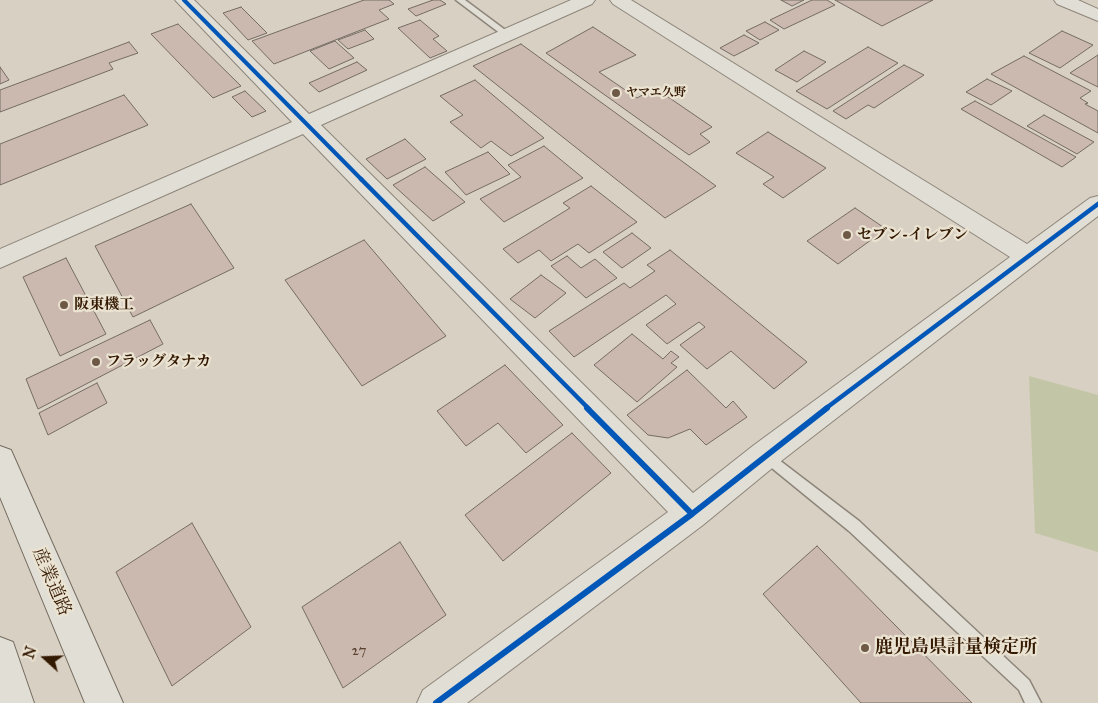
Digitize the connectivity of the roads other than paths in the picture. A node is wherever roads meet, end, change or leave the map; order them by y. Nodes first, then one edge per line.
1 (184, 0) edge
2 (460, 0) edge
3 (586, 0) edge
4 (619, 0) edge
5 (1063, 0) edge
6 (1098, 16) edge
7 (508, 36) junction
8 (306, 124) junction
9 (1098, 204) edge
10 (1027, 256) junction
11 (0, 259) edge
12 (764, 455) junction
13 (0, 460) edge
14 (692, 514) junction
15 (0, 656) edge
16 (15, 703) edge
17 (104, 703) edge
18 (436, 703) edge
19 (1033, 703) edge

1 - 8 street
2 - 7 lane
3 - 7 street
4 - 10 street
5 - 6 street
7 - 8 street
8 - 11 street
8 - 14 street
9 - 10 street
10 - 12 street
12 - 14 street
12 - 19 lane
13 - 17 street, 産業道路
14 - 18 street
15 - 16 street

